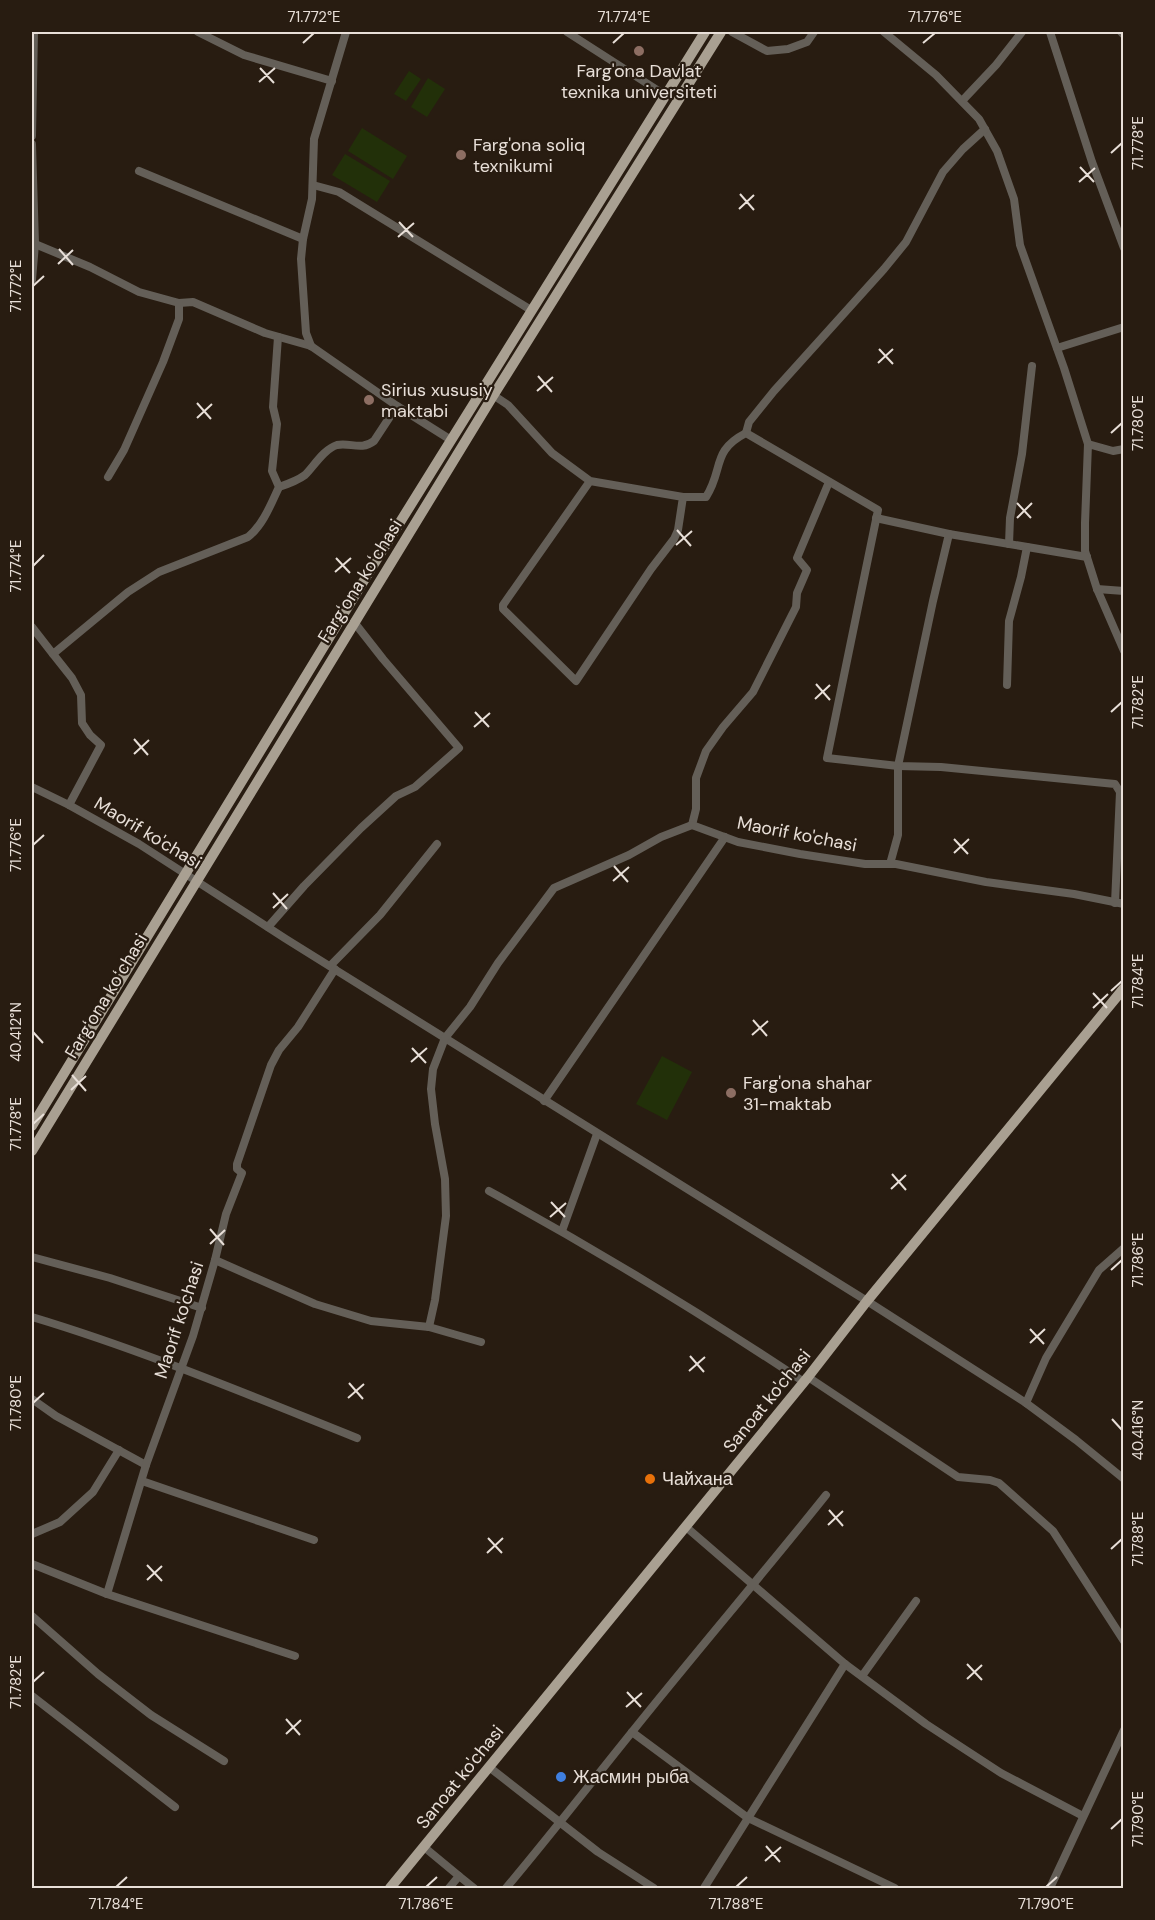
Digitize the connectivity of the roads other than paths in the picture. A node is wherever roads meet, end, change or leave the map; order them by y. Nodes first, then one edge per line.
1 (34, 32) edge
2 (198, 32) edge
3 (346, 32) edge
4 (567, 32) edge
5 (705, 32) edge
6 (721, 32) edge
7 (732, 32) edge
8 (814, 32) edge
9 (1022, 32) edge
10 (1050, 32) edge
11 (889, 33) edge
12 (332, 81) junction
13 (665, 95) junction
14 (962, 101) junction
15 (985, 129) junction
16 (32, 136) edge
17 (639, 138) junction
18 (32, 144) edge
19 (650, 145) junction
20 (139, 171) dead end
21 (313, 185) junction
22 (32, 223) edge
23 (303, 239) junction
24 (35, 244) junction
25 (1124, 248) edge
26 (32, 280) edge
27 (179, 303) junction
28 (531, 310) junction
29 (1124, 327) edge
30 (278, 337) junction
31 (311, 346) junction
32 (1057, 348) junction
33 (1032, 366) dead end
34 (483, 389) junction
35 (494, 396) junction
36 (397, 406) junction
37 (746, 433) junction
38 (451, 440) junction
39 (1088, 444) junction
40 (1124, 449) edge
41 (108, 477) dead end
42 (590, 481) junction
43 (829, 482) junction
44 (279, 487) junction
45 (683, 497) junction
46 (876, 518) junction
47 (949, 534) junction
48 (1009, 544) junction
49 (1027, 547) junction
50 (1087, 557) junction
51 (1097, 589) junction
52 (1124, 591) edge
53 (354, 622) junction
54 (32, 627) edge
55 (1124, 651) edge
56 (53, 654) junction
57 (1008, 685) dead end
58 (898, 766) junction
59 (32, 787) edge
60 (69, 805) junction
61 (692, 825) junction
62 (725, 837) junction
63 (436, 844) dead end
64 (890, 864) junction
65 (185, 874) junction
66 (196, 881) junction
67 (1119, 903) edge
68 (268, 927) junction
69 (333, 967) junction
70 (1124, 988) edge
71 (445, 1038) junction
72 (544, 1101) junction
73 (32, 1126) edge
74 (597, 1134) junction
75 (32, 1151) edge
76 (489, 1191) dead end
77 (562, 1231) junction
78 (1124, 1248) edge
79 (32, 1257) edge
80 (215, 1260) junction
81 (867, 1301) junction
82 (202, 1308) junction
83 (32, 1317) edge
84 (429, 1327) junction
85 (481, 1342) dead end
86 (182, 1368) junction
87 (806, 1380) junction
88 (32, 1399) edge
89 (1026, 1403) junction
90 (357, 1438) dead end
91 (119, 1450) junction
92 (146, 1465) junction
93 (1124, 1479) edge
94 (142, 1481) junction
95 (825, 1495) dead end
96 (686, 1527) junction
97 (32, 1534) edge
98 (314, 1540) dead end
99 (32, 1564) edge
100 (754, 1586) junction
101 (107, 1594) junction
102 (916, 1601) dead end
103 (32, 1616) edge
104 (1124, 1641) edge
105 (295, 1656) dead end
106 (845, 1664) junction
107 (862, 1676) junction
108 (32, 1696) edge
109 (1124, 1730) edge
110 (632, 1732) junction
111 (224, 1761) dead end
112 (489, 1767) junction
113 (175, 1807) dead end
114 (1083, 1816) junction
115 (748, 1818) junction
116 (561, 1823) junction
117 (424, 1846) junction
118 (459, 1876) junction
119 (390, 1888) edge
120 (449, 1888) edge
121 (474, 1888) edge
122 (506, 1888) edge
123 (654, 1888) edge
124 (704, 1888) edge
125 (895, 1888) edge
126 (1050, 1888) edge

1 - 16 street
2 - 12 street
3 - 12 street
4 - 13 street
5 - 13 main road, Fargʻona koʻchasi
6 - 19 main road, Fargʻona koʻchasi
7 - 8 street
9 - 14 street
10 - 25 street
11 - 14 street
12 - 21 street
13 - 17 main road, Fargʻona koʻchasi
14 - 15 street
15 - 32 street
15 - 37 street
17 - 19 main road
17 - 28 main road, Fargʻona koʻchasi
18 - 22 street
19 - 35 main road, Fargʻona koʻchasi
20 - 23 street
21 - 23 street
21 - 28 street
22 - 24 street
23 - 31 street
24 - 26 street
24 - 27 street
27 - 30 street
27 - 41 street
28 - 34 main road, Fargʻona koʻchasi
29 - 32 street
30 - 31 street
30 - 44 street
31 - 36 street
32 - 39 street
33 - 48 street
34 - 35 street
34 - 38 main road, Fargʻona koʻchasi
35 - 42 street
35 - 53 main road, Fargʻona koʻchasi
36 - 38 street
36 - 44 street
37 - 43 street
37 - 45 street
38 - 65 main road, Fargʻona koʻchasi
39 - 40 street
39 - 50 street
42 - 45 street
42 - 45 street
43 - 46 street
43 - 61 street
44 - 56 street
46 - 47 street
46 - 58 street
47 - 48 street
47 - 58 street
48 - 49 street
49 - 50 street
49 - 57 street
50 - 51 street
51 - 52 street
51 - 55 street
53 - 66 main road, Fargʻona koʻchasi
53 - 68 street
54 - 56 street
56 - 60 street
58 - 64 street
58 - 67 street
59 - 60 street, Maorif ko'chasi
60 - 65 street, Maorif ko'chasi
61 - 62 street, Maorif ko'chasi
61 - 71 street
62 - 64 street, Maorif ko'chasi
62 - 72 street
63 - 69 street
64 - 67 street, Maorif ko'chasi
65 - 66 street, Maorif ko'chasi
65 - 73 main road, Fargʻona koʻchasi
66 - 68 street, Maorif ko'chasi
66 - 75 main road, Fargʻona koʻchasi
68 - 69 street, Maorif ko'chasi
69 - 71 street, Maorif ko'chasi
69 - 80 street, Maorif ko'chasi
70 - 81 main road, Sanoat ko'chasi
71 - 72 street, Maorif ko'chasi
71 - 84 street
72 - 74 street, Maorif ko'chasi
74 - 77 street
74 - 81 street, Maorif ko'chasi
76 - 77 street
77 - 87 street
78 - 89 street
79 - 82 street
80 - 82 street, Maorif ko'chasi
80 - 84 street
81 - 87 main road, Sanoat ko'chasi
81 - 89 street, Maorif ko'chasi
82 - 86 street, Maorif ko'chasi
83 - 86 street
84 - 85 street
86 - 90 street
86 - 92 street, Maorif ko'chasi
87 - 96 main road, Sanoat ko'chasi
87 - 104 street
88 - 91 street
89 - 93 street, Maorif ko'chasi
91 - 92 street
91 - 97 street
92 - 94 street, Maorif ko'chasi
94 - 98 street
94 - 101 street, Maorif ko'chasi
95 - 100 street
96 - 100 street
96 - 112 main road, Sanoat ko'chasi
99 - 101 street
100 - 106 street
100 - 110 street
101 - 105 street
102 - 107 street
103 - 111 street
106 - 107 street
106 - 115 street
107 - 114 street
108 - 113 street
109 - 114 street
110 - 115 street
110 - 116 street
112 - 116 street
112 - 117 main road, Sanoat ko'chasi
114 - 126 street
115 - 124 street
115 - 125 street
116 - 122 street
116 - 123 street
117 - 118 street
117 - 119 main road, Sanoat ko'chasi
118 - 120 street
118 - 121 street

